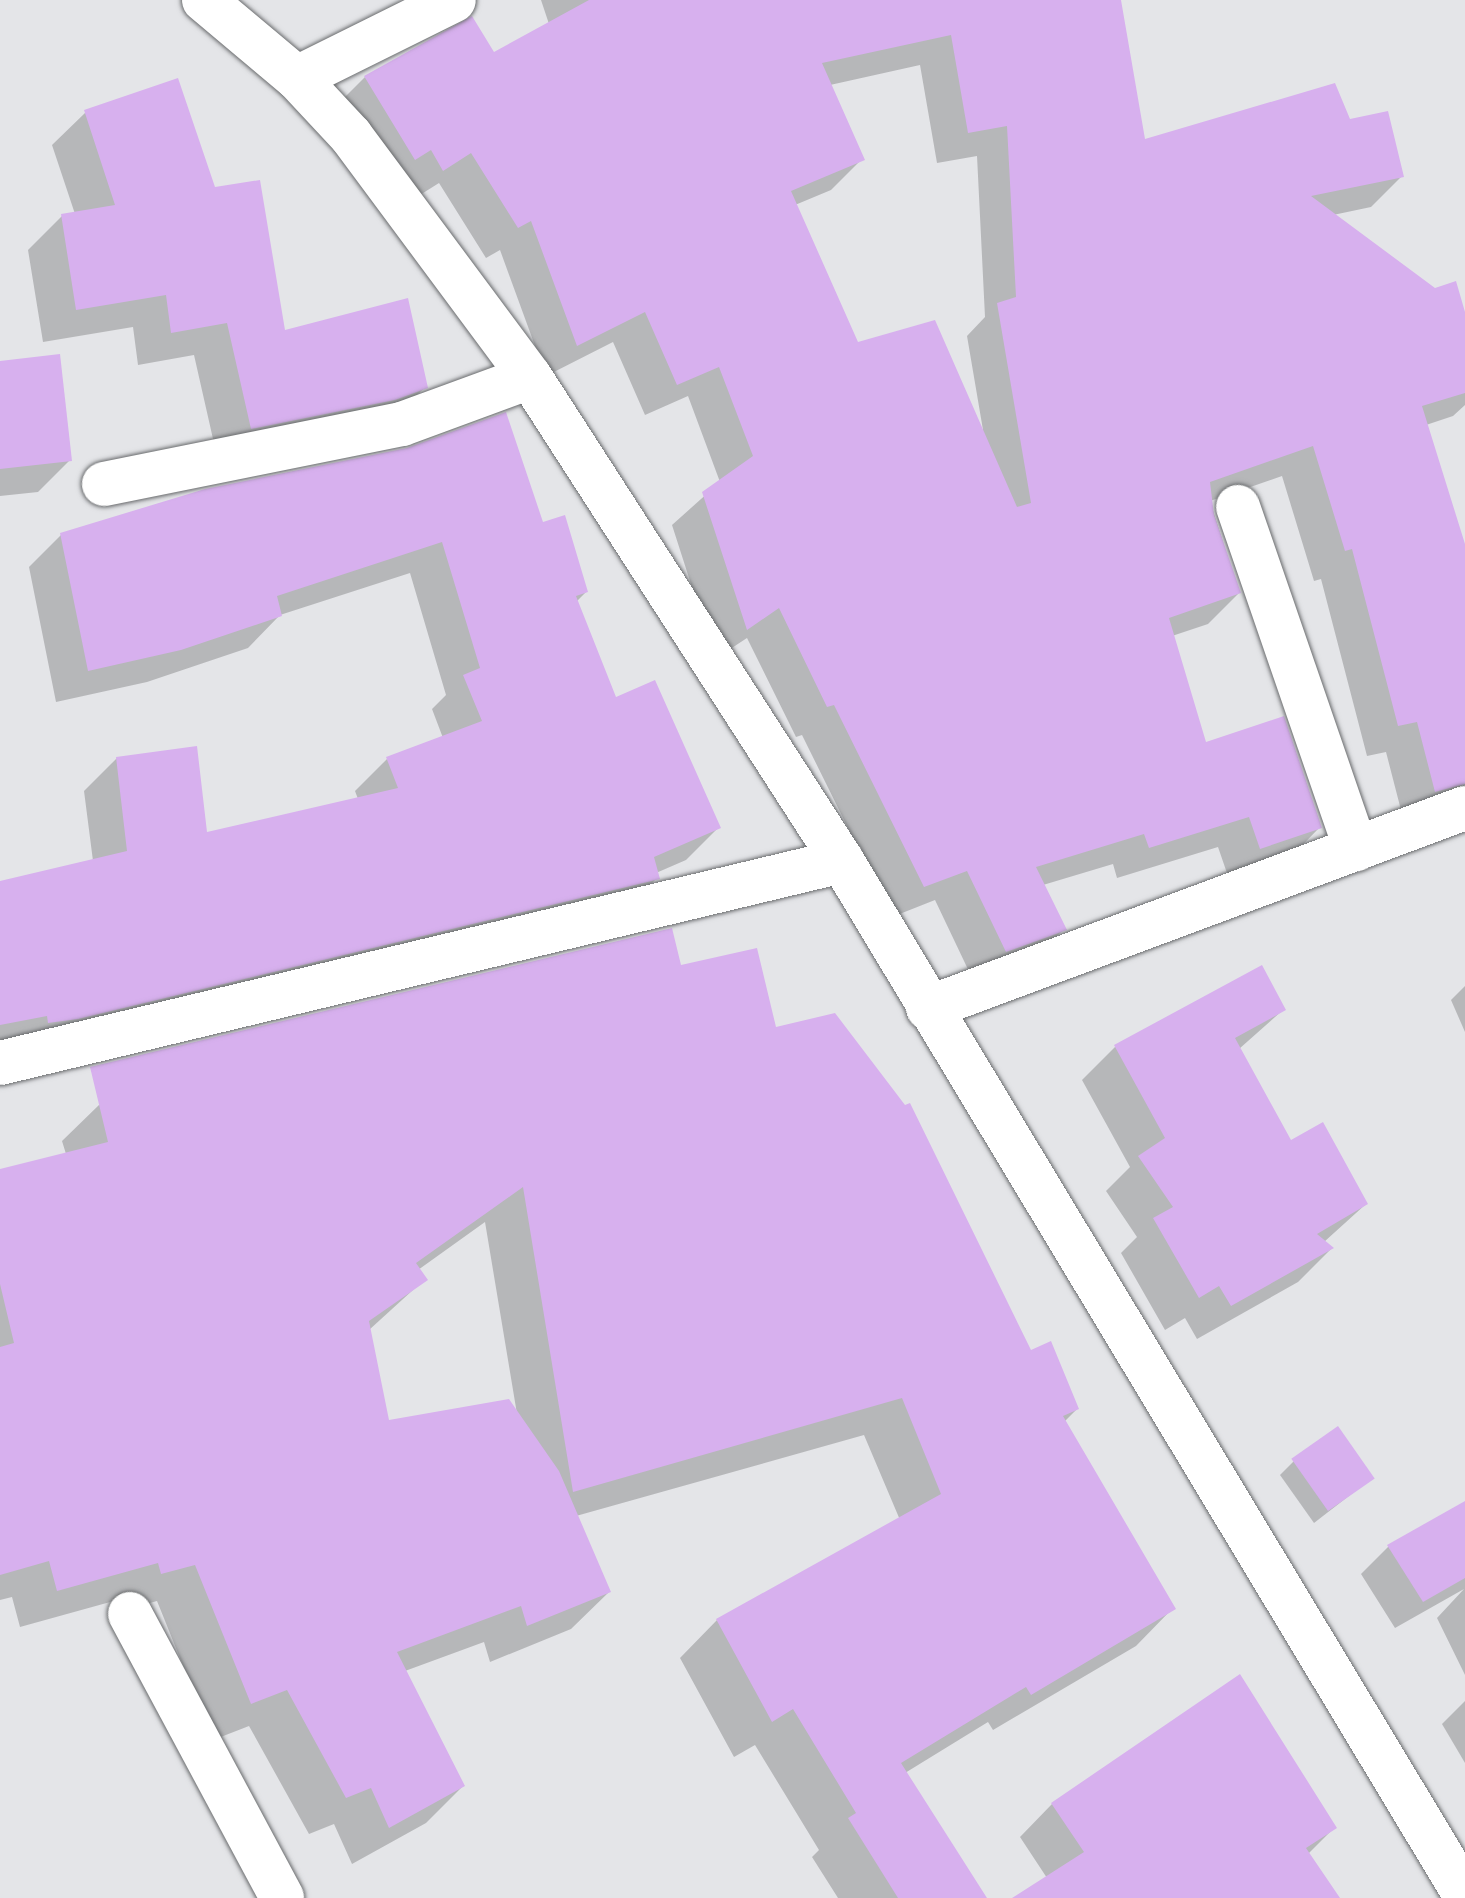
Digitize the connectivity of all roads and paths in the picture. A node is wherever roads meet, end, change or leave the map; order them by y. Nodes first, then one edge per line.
1 (204, 0) edge
2 (454, 0) edge
3 (297, 78) junction
4 (530, 377) junction
5 (104, 484) dead end
6 (1238, 507) dead end
7 (1465, 808) edge
8 (1356, 849) junction
9 (842, 861) junction
10 (928, 1008) junction
11 (0, 1063) edge
12 (130, 1614) dead end
13 (1465, 1895) edge
14 (282, 1898) edge

1 - 3 main road
2 - 3 main road
3 - 4 main road
4 - 5 main road
4 - 9 main road
6 - 8 main road
7 - 8 main road
8 - 10 main road
9 - 10 main road
9 - 11 main road
10 - 13 main road
12 - 14 main road

